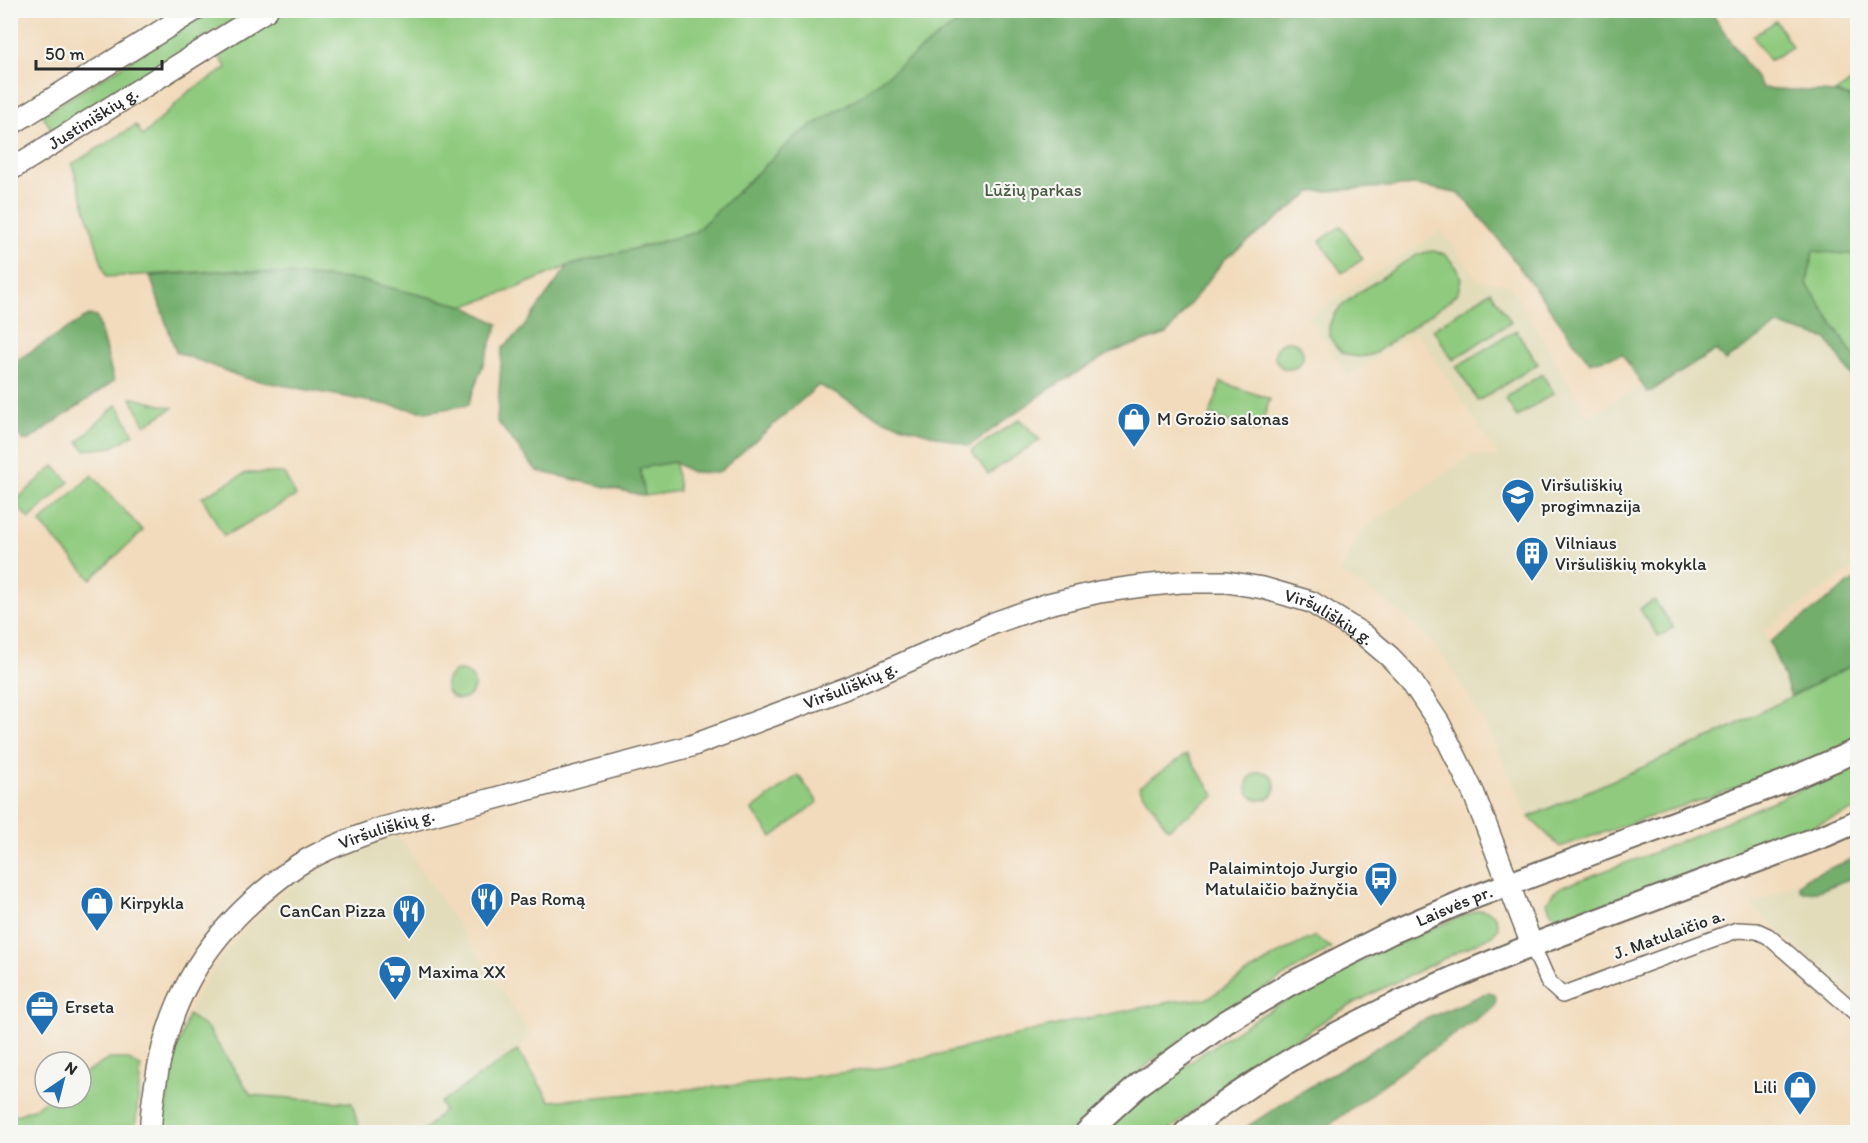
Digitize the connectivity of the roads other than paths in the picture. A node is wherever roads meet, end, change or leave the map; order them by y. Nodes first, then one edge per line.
1 (195, 10) edge
2 (267, 10) edge
3 (10, 125) edge
4 (13, 163) edge
5 (1857, 750) edge
6 (1857, 821) edge
7 (1508, 885) junction
8 (1532, 945) junction
9 (1857, 1015) edge
10 (151, 1132) edge
11 (1087, 1132) edge
12 (1186, 1132) edge

1 - 3 main road
2 - 4 main road, Justiniškių g.
5 - 7 main road, Laisvės pr.
6 - 8 main road
7 - 8 main road, Viršuliškių g.
7 - 10 main road, Viršuliškių g.
7 - 11 main road, Laisvės pr.
8 - 9 street, J. Matulaičio a.
8 - 12 main road

